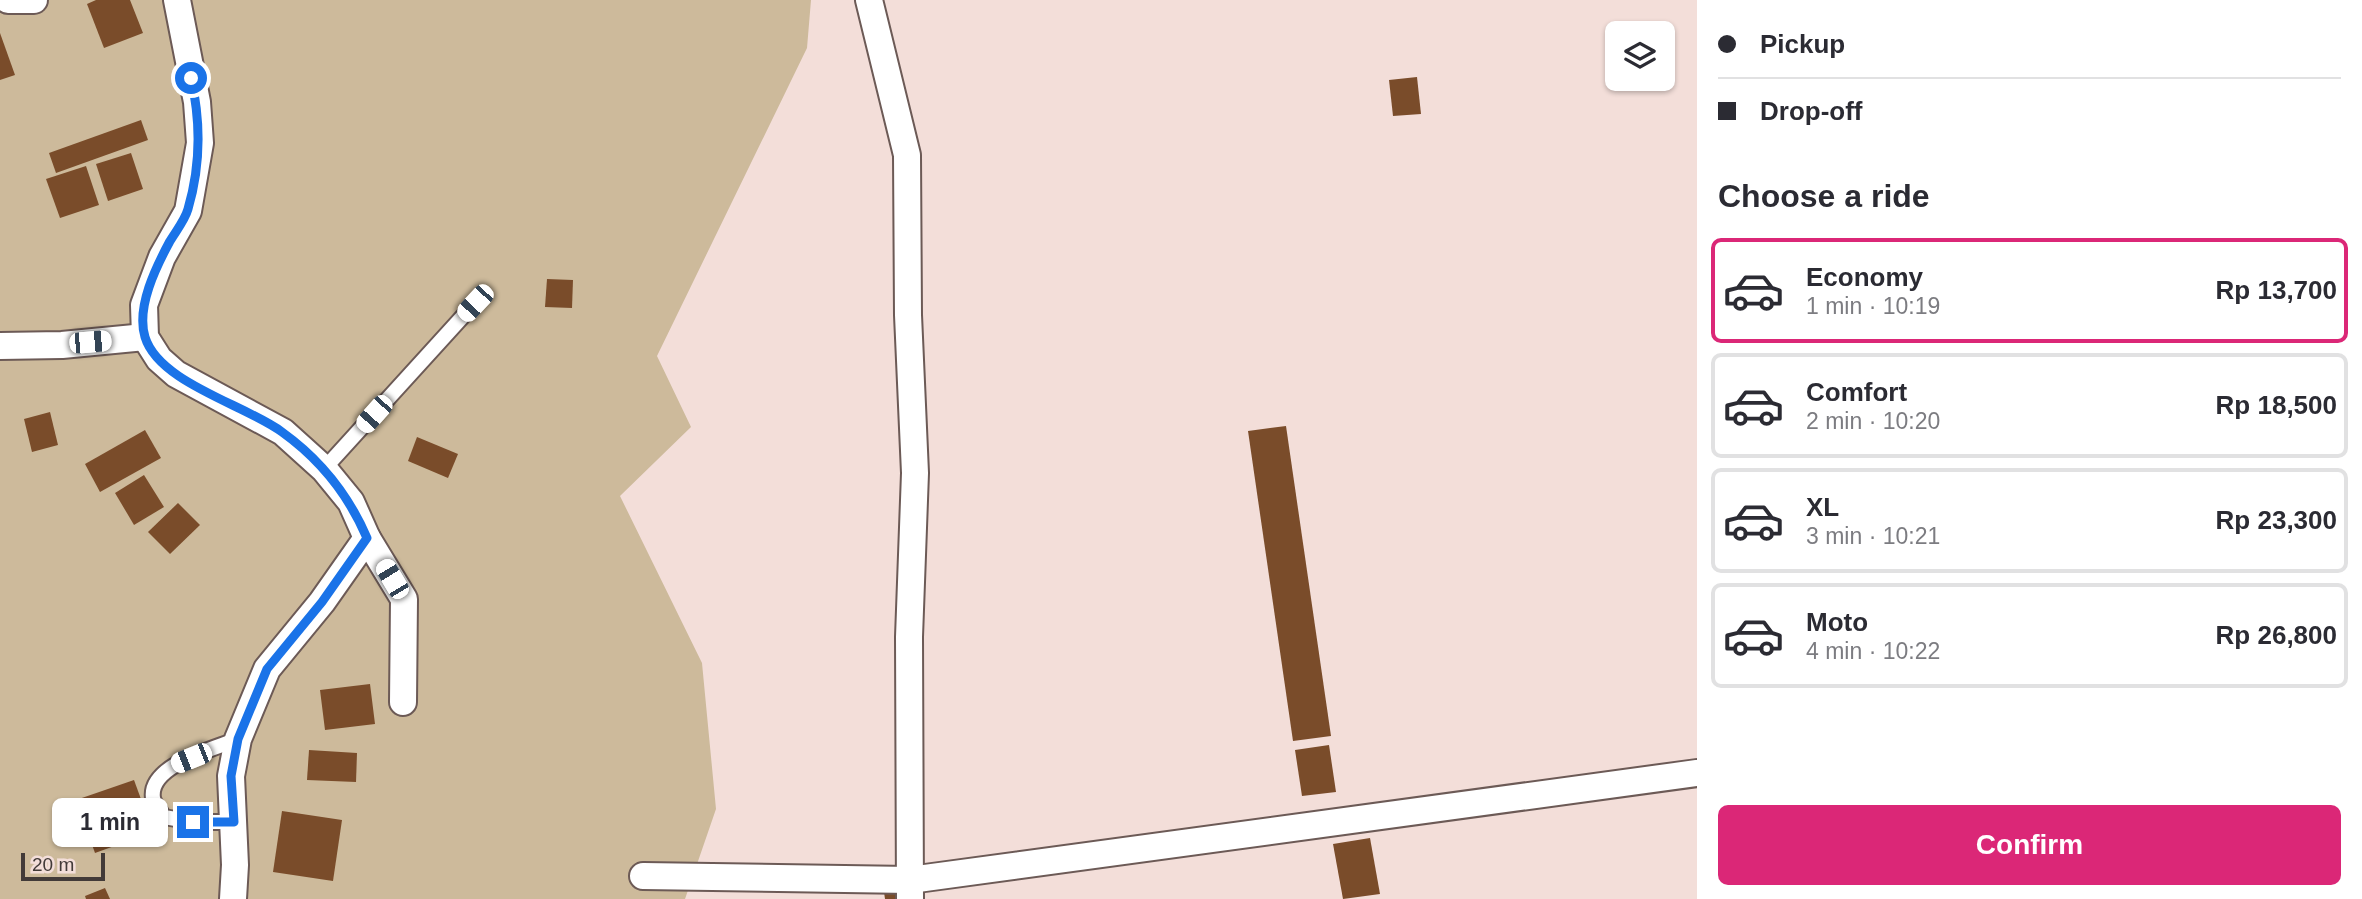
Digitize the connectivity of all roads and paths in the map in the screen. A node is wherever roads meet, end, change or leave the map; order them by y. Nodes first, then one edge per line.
1 (8, 0) edge
2 (34, 0) edge
3 (177, 0) edge
4 (869, 0) edge
5 (475, 303) dead end
6 (145, 337) junction
7 (0, 346) edge
8 (324, 469) junction
9 (367, 538) junction
10 (403, 702) dead end
11 (238, 739) junction
12 (1697, 773) edge
13 (234, 822) junction
14 (643, 876) dead end
15 (910, 890) edge
16 (233, 899) edge

1 - 2 street
3 - 6 street
4 - 15 street
5 - 8 lane
6 - 7 street
6 - 8 street
8 - 9 street
9 - 10 street
9 - 11 street
11 - 13 street
11 - 13 lane
12 - 15 street
13 - 16 street
14 - 15 street

